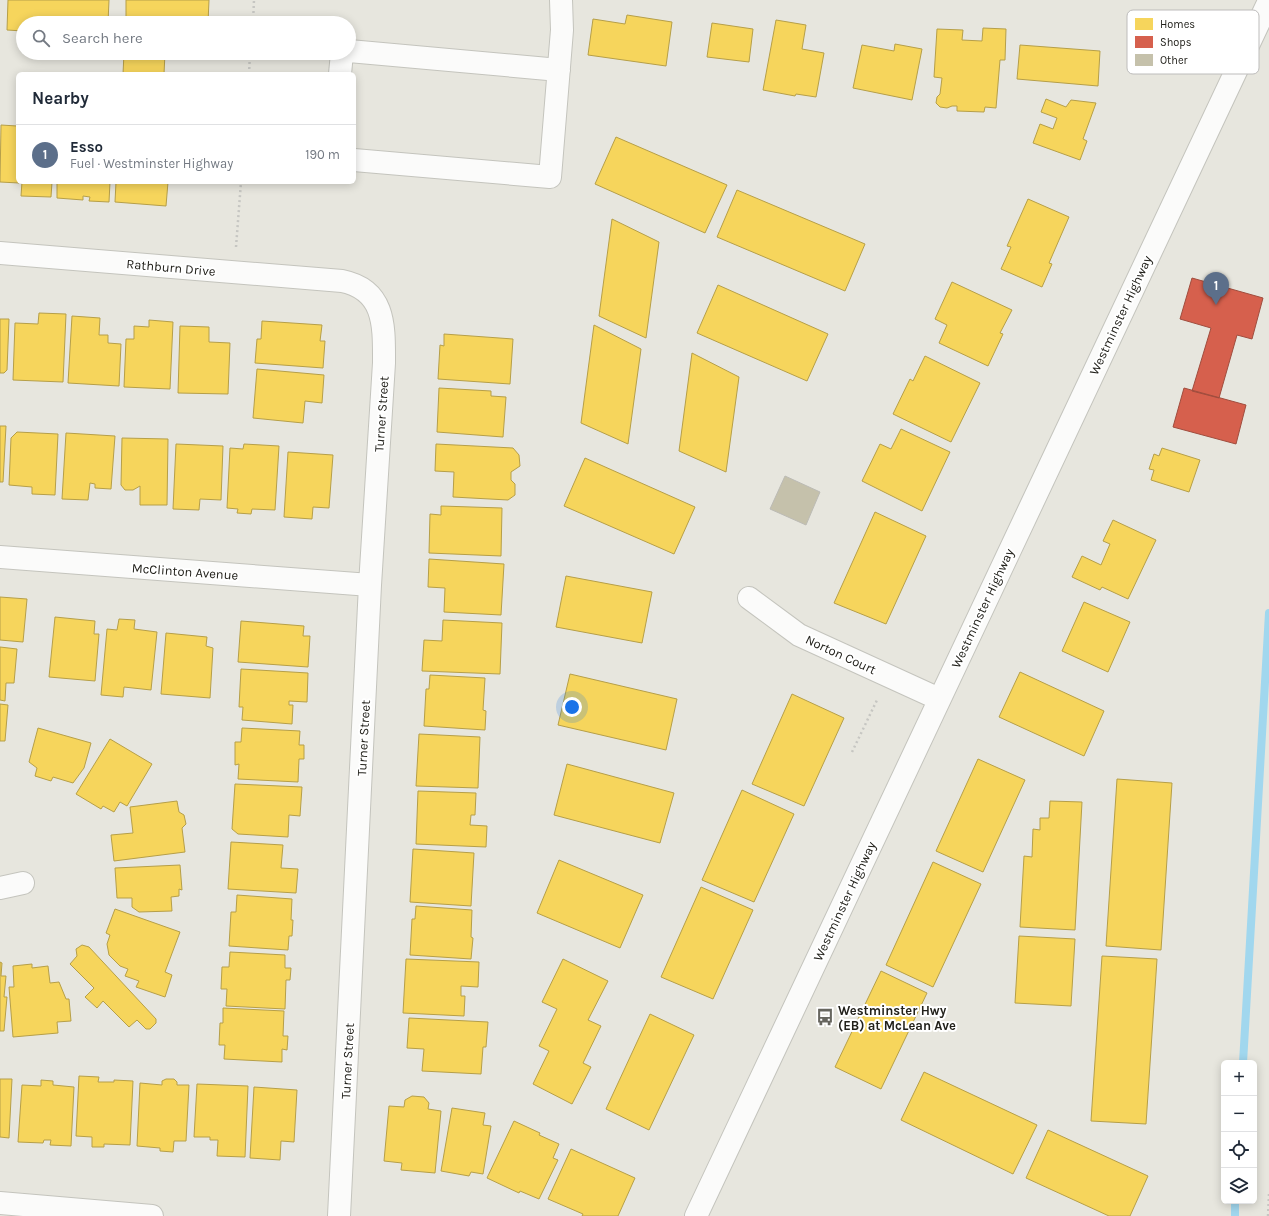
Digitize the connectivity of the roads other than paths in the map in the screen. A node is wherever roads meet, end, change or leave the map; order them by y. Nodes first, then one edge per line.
1 (561, 0) edge
2 (1269, 1) edge
3 (1259, 22) edge
4 (356, 52) edge
5 (341, 60) edge
6 (559, 70) junction
7 (340, 72) edge
8 (1234, 74) edge
9 (356, 160) edge
10 (0, 253) edge
11 (342, 281) joint
12 (0, 557) edge
13 (370, 585) junction
14 (749, 598) dead end
15 (939, 699) junction
16 (23, 884) dead end
17 (0, 888) edge
18 (0, 1203) edge
19 (152, 1216) edge
20 (339, 1216) edge
21 (696, 1216) edge

1 - 6 street
2 - 3 street, Westminster Highway
4 - 6 street
5 - 7 street
6 - 9 street
8 - 15 street, Westminster Highway
10 - 11 street, Rathburn Drive
11 - 13 street, Turner Street
12 - 13 street, McClinton Avenue
13 - 20 street, Turner Street
14 - 15 street, Norton Court
15 - 21 street, Westminster Highway
16 - 17 street
18 - 19 street

